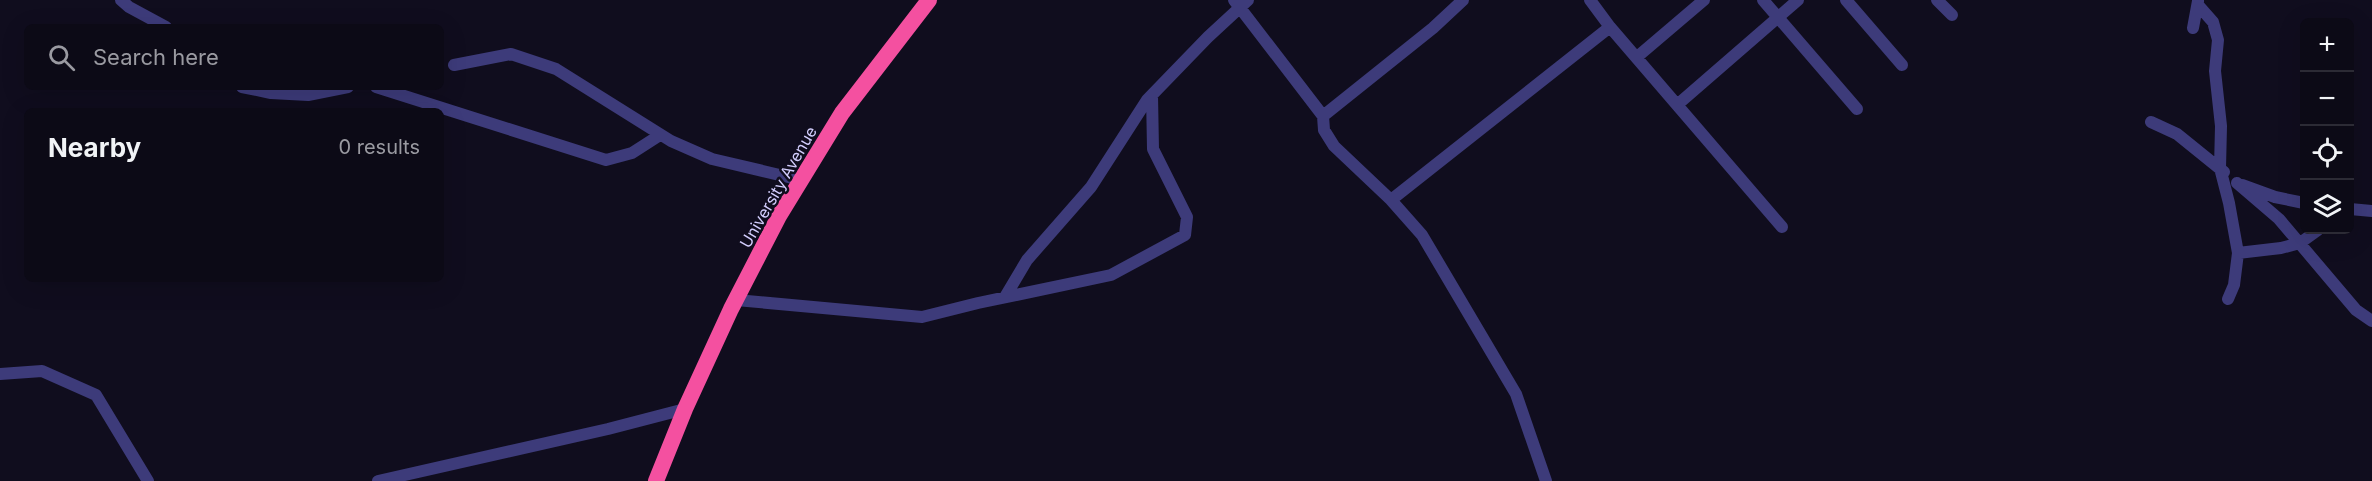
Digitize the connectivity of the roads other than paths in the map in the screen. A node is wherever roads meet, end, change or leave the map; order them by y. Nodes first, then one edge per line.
1 (121, 0) edge
2 (929, 0) edge
3 (1463, 0) edge
4 (1704, 0) edge
5 (1763, 0) edge
6 (1798, 0) edge
7 (1846, 0) edge
8 (1937, 0) edge
9 (1241, 2) edge
10 (1597, 2) edge
11 (2198, 2) edge
12 (1952, 15) dead end
13 (1777, 17) junction
14 (160, 24) edge
15 (1610, 27) junction
16 (2193, 28) dead end
17 (1637, 57) junction
18 (454, 65) dead end
19 (1902, 65) dead end
20 (256, 90) edge
21 (331, 90) edge
22 (385, 90) edge
23 (1152, 95) junction
24 (1677, 105) junction
25 (442, 108) edge
26 (444, 109) edge
27 (1857, 109) dead end
28 (1323, 116) junction
29 (2151, 122) dead end
30 (660, 135) junction
31 (2220, 168) junction
32 (801, 180) junction
33 (2237, 183) junction
34 (1391, 200) junction
35 (2300, 202) edge
36 (2354, 209) edge
37 (2372, 211) edge
38 (1782, 227) dead end
39 (2312, 234) edge
40 (2300, 243) junction
41 (2238, 253) junction
42 (1005, 297) junction
43 (2228, 299) dead end
44 (736, 300) junction
45 (2372, 321) edge
46 (0, 374) edge
47 (685, 408) junction
48 (148, 481) edge
49 (378, 481) edge
50 (656, 481) edge
51 (1546, 481) edge

1 - 14 street
2 - 32 highway, University Avenue
3 - 28 street
4 - 17 street
5 - 13 street
6 - 13 street
7 - 19 street
8 - 12 street
9 - 23 street
9 - 28 street
10 - 15 street
11 - 16 street
11 - 31 street
13 - 24 street
13 - 27 street
15 - 17 street
15 - 34 street
17 - 24 street
18 - 30 street
20 - 21 street
22 - 25 street
23 - 42 street
23 - 42 street
24 - 38 street
26 - 30 street
28 - 34 street
29 - 31 street
30 - 32 street
31 - 33 street
31 - 41 street
32 - 44 highway, University Avenue
33 - 35 street
33 - 40 street
34 - 51 street
36 - 37 street
39 - 40 street
40 - 41 street
40 - 45 street
41 - 43 street
42 - 44 street
44 - 47 highway, University Avenue
46 - 48 street
47 - 49 street
47 - 50 highway, University Avenue

